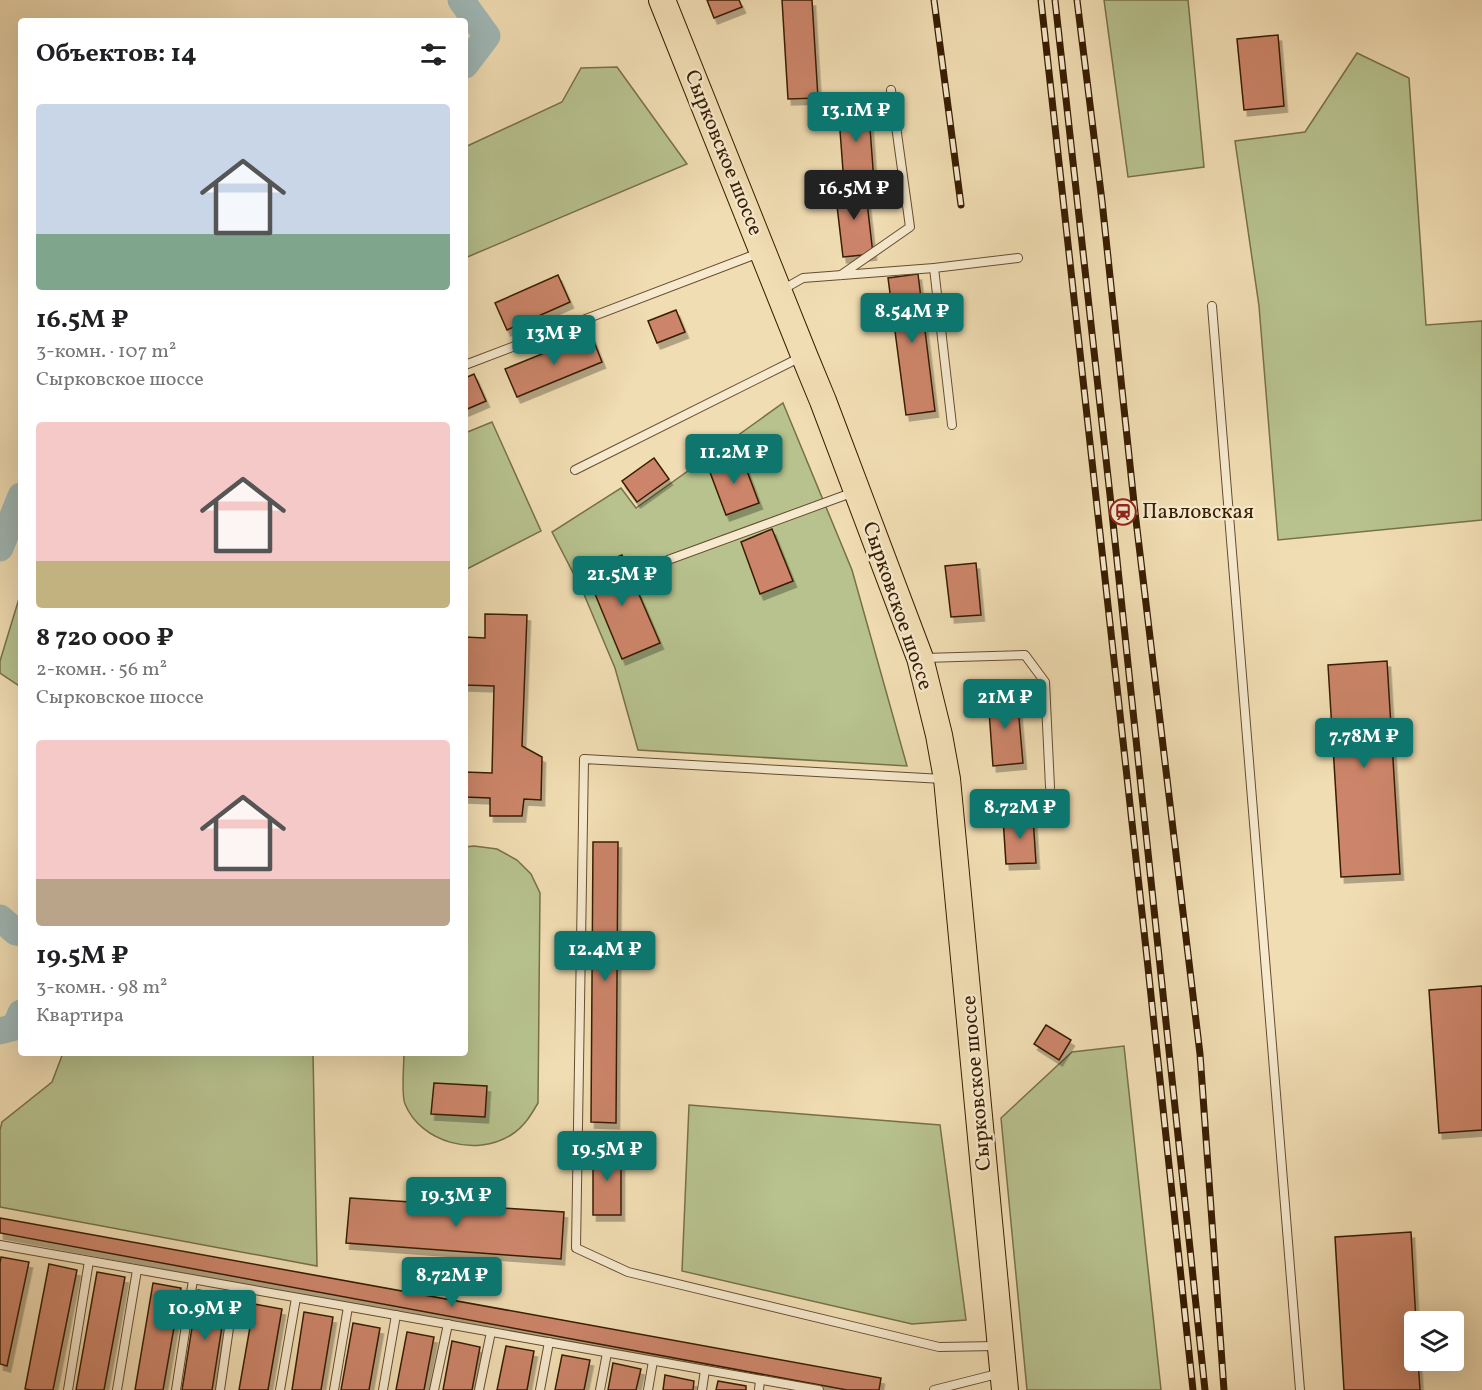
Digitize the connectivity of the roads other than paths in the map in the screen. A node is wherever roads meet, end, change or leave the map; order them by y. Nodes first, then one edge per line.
1 (662, 0) edge
2 (891, 90) dead end
3 (762, 251) junction
4 (1018, 258) dead end
5 (934, 268) junction
6 (840, 275) junction
7 (779, 292) junction
8 (1212, 306) dead end
9 (804, 356) junction
10 (468, 364) edge
11 (952, 425) dead end
12 (575, 470) dead end
13 (857, 491) junction
14 (668, 560) dead end
15 (920, 658) junction
16 (947, 779) junction
17 (1050, 787) dead end
18 (0, 1245) edge
19 (89, 1261) junction
20 (137, 1270) junction
21 (193, 1280) junction
22 (235, 1287) junction
23 (296, 1298) junction
24 (348, 1307) junction
25 (396, 1315) junction
26 (448, 1324) junction
27 (490, 1332) junction
28 (549, 1342) junction
29 (1002, 1346) junction
30 (608, 1353) junction
31 (653, 1361) junction
32 (705, 1370) junction
33 (760, 1380) junction
34 (1005, 1381) edge
35 (808, 1389) edge
36 (68, 1390) edge
37 (117, 1390) edge
38 (176, 1390) edge
39 (220, 1390) edge
40 (280, 1390) edge
41 (334, 1390) edge
42 (382, 1390) edge
43 (434, 1390) edge
44 (479, 1390) edge
45 (540, 1390) edge
46 (600, 1390) edge
47 (648, 1390) edge
48 (702, 1390) edge
49 (759, 1390) edge
50 (819, 1390) edge
51 (934, 1390) edge
52 (1300, 1390) edge

1 - 3 main road, Сырковское шоссе
2 - 6 lane
3 - 7 main road, Сырковское шоссе
3 - 10 lane
4 - 5 lane
5 - 6 lane
5 - 11 lane
6 - 7 lane
7 - 9 main road, Сырковское шоссе
8 - 52 lane
9 - 12 lane
9 - 13 main road, Сырковское шоссе
13 - 14 lane
13 - 15 main road, Сырковское шоссе
15 - 16 main road, Сырковское шоссе
15 - 17 lane
16 - 29 main road, Сырковское шоссе
16 - 29 lane
18 - 19 lane
19 - 20 lane
19 - 36 lane
20 - 21 lane
20 - 37 lane
21 - 22 lane
21 - 38 lane
22 - 23 lane
22 - 39 lane
23 - 24 lane
23 - 40 lane
24 - 25 lane
24 - 41 lane
25 - 26 lane
25 - 42 lane
26 - 27 lane
26 - 43 lane
27 - 28 lane
27 - 44 lane
28 - 30 lane
28 - 45 lane
29 - 34 main road, Сырковское шоссе
30 - 31 lane
30 - 46 lane
31 - 32 lane
31 - 47 lane
32 - 33 lane
32 - 48 lane
33 - 35 lane
33 - 49 lane
34 - 51 lane
35 - 50 lane

